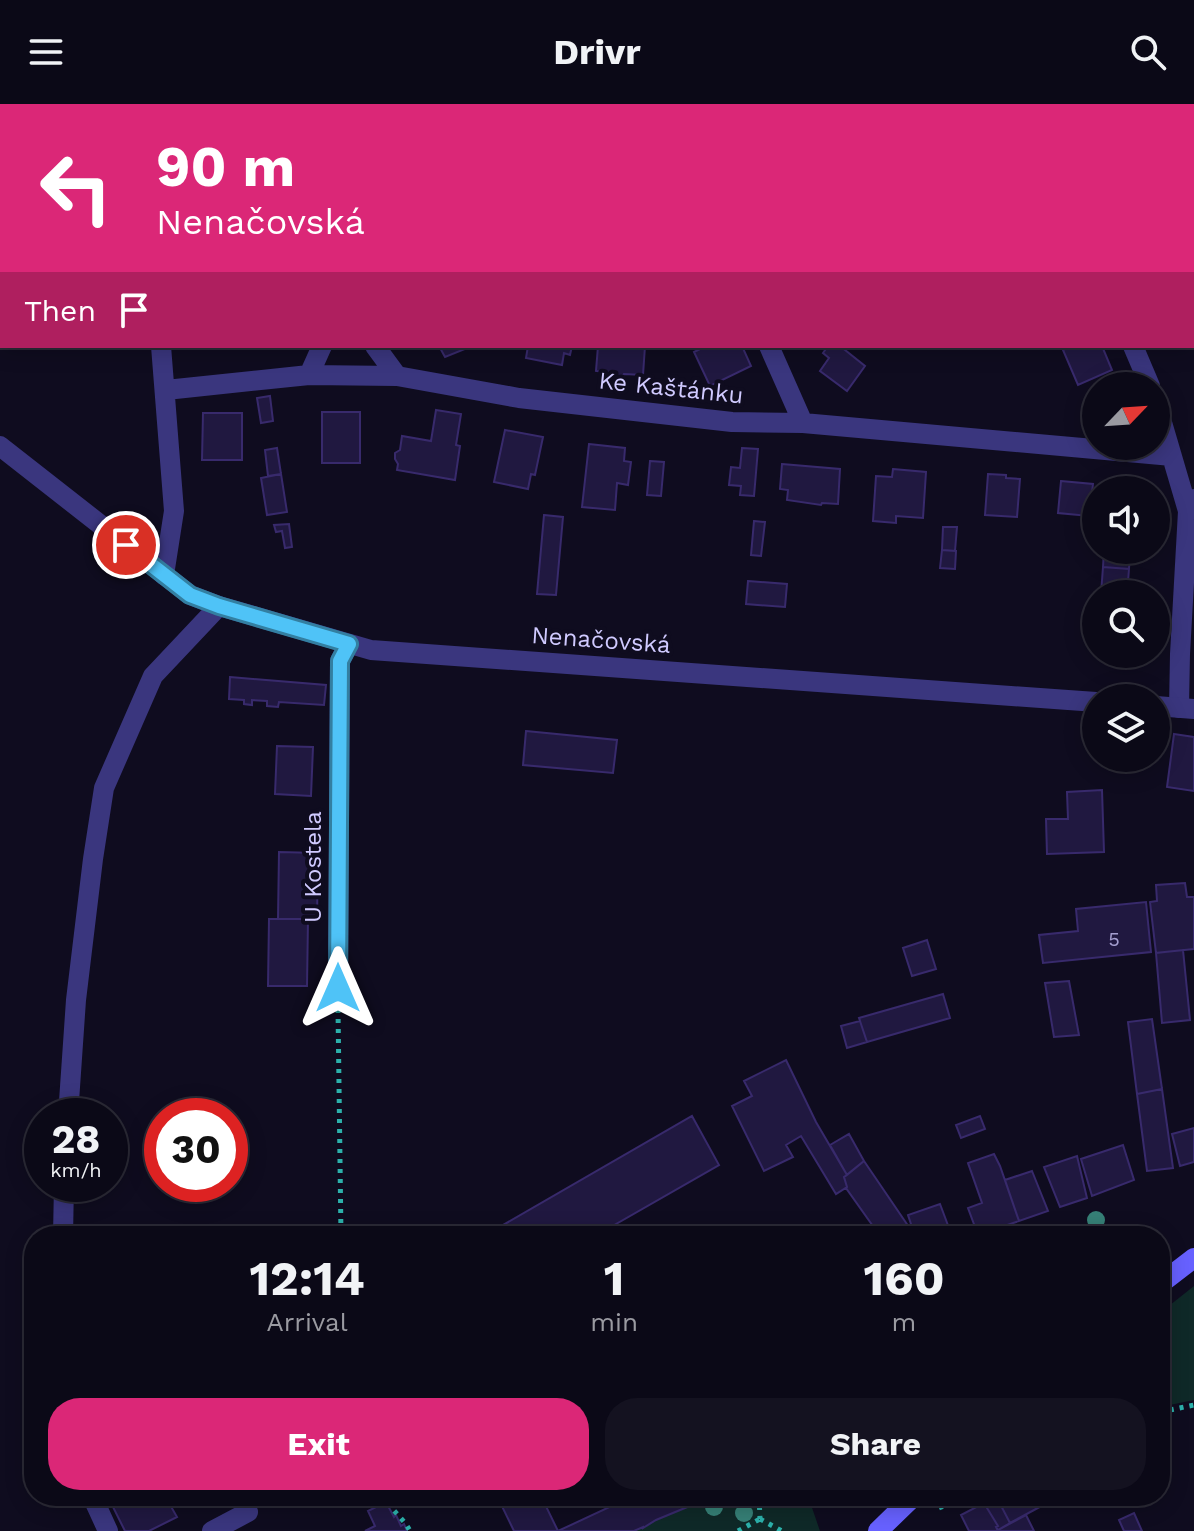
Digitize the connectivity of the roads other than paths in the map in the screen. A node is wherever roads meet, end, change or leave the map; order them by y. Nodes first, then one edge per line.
1 (161, 348) edge
2 (321, 348) edge
3 (376, 348) edge
4 (770, 348) edge
5 (1134, 348) edge
6 (1144, 372) edge
7 (309, 375) junction
8 (397, 376) junction
9 (166, 390) junction
10 (803, 423) junction
11 (0, 446) edge
12 (1170, 449) edge
13 (1172, 456) junction
14 (1191, 505) edge
15 (164, 575) junction
16 (219, 606) junction
17 (349, 644) junction
18 (1082, 701) edge
19 (1187, 708) edge
20 (338, 988) road end
21 (69, 1098) edge
22 (64, 1202) edge
23 (63, 1226) edge
24 (1194, 1258) edge
25 (1170, 1276) edge
26 (97, 1506) edge
27 (904, 1506) edge
28 (248, 1512) dead end
29 (108, 1531) edge
30 (212, 1531) edge
31 (878, 1531) edge

1 - 9 street
2 - 7 street
3 - 8 street
4 - 10 street
5 - 6 street
7 - 8 street, Ke Kaštánku
7 - 9 street, Ke Kaštánku
8 - 10 street, Ke Kaštánku
9 - 15 street
10 - 13 street, Ke Kaštánku
11 - 15 street, Nenačovská
12 - 13 street
13 - 14 street
14 - 19 street
15 - 16 street, Nenačovská
16 - 17 street, Nenačovská
16 - 21 street
17 - 18 street, Nenačovská
17 - 20 street, U Kostela
22 - 23 street
24 - 25 main road
26 - 29 street
27 - 31 main road
28 - 30 street

